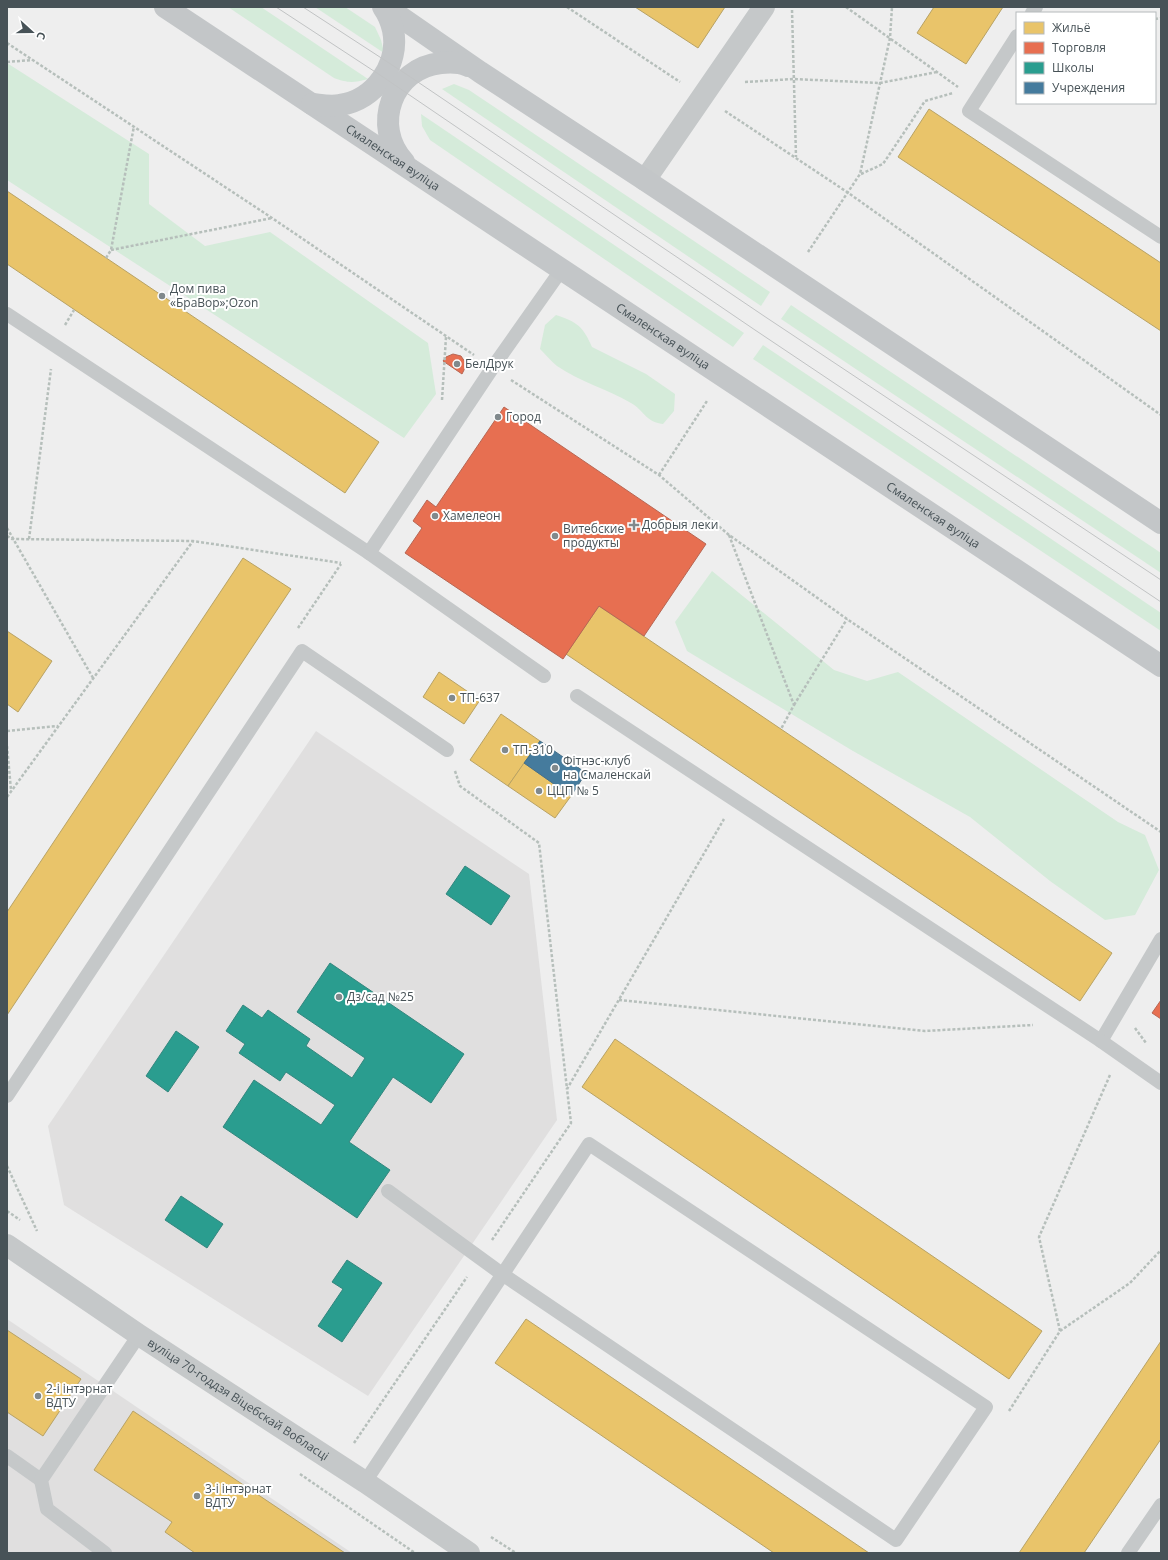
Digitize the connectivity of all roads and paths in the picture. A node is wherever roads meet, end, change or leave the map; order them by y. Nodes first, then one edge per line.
1 (165, 7) edge
2 (384, 7) edge
3 (567, 7) edge
4 (764, 7) edge
5 (792, 7) edge
6 (846, 7) edge
7 (892, 7) edge
8 (890, 38) junction
9 (1016, 38) edge
10 (7, 43) edge
11 (33, 60) junction
12 (7, 62) edge
13 (480, 72) junction
14 (937, 72) junction
15 (794, 79) junction
16 (880, 83) junction
17 (707, 90) junction
18 (963, 91) junction
19 (312, 104) junction
20 (969, 111) junction
21 (134, 126) junction
22 (796, 158) junction
23 (409, 167) junction
24 (860, 174) junction
25 (645, 180) junction
26 (847, 192) junction
27 (272, 218) junction
28 (1161, 237) edge
29 (112, 250) junction
30 (808, 252) dead end
31 (106, 258) dead end
32 (562, 269) junction
33 (74, 310) dead end
34 (7, 314) edge
35 (61, 330) dead end
36 (446, 336) junction
37 (54, 345) junction
38 (493, 367) junction
39 (708, 400) dead end
40 (442, 406) dead end
41 (1161, 415) edge
42 (659, 475) junction
43 (1161, 523) edge
44 (7, 528) edge
45 (729, 535) junction
46 (7, 536) edge
47 (12, 539) junction
48 (29, 539) junction
49 (193, 541) junction
50 (369, 553) junction
51 (847, 619) junction
52 (1161, 666) edge
53 (544, 676) dead end
54 (93, 678) junction
55 (576, 696) dead end
56 (794, 705) junction
57 (58, 726) junction
58 (781, 729) dead end
59 (7, 731) edge
60 (7, 746) edge
61 (447, 750) joint
62 (12, 791) junction
63 (7, 797) edge
64 (1161, 832) edge
65 (1161, 939) edge
66 (619, 1000) dead end
67 (1076, 1024) junction
68 (1111, 1025) junction
69 (1101, 1041) junction
70 (1147, 1044) dead end
71 (1120, 1054) junction
72 (1161, 1083) edge
73 (567, 1089) dead end
74 (7, 1096) edge
75 (571, 1123) dead end
76 (578, 1127) dead end
77 (7, 1166) edge
78 (388, 1191) dead end
79 (37, 1232) dead end
80 (7, 1245) edge
81 (1161, 1250) edge
82 (502, 1274) junction
83 (1060, 1331) junction
84 (139, 1335) junction
85 (1007, 1413) dead end
86 (7, 1456) edge
87 (41, 1480) junction
88 (364, 1482) junction
89 (1161, 1505) edge
90 (105, 1553) edge
91 (469, 1553) edge
92 (1128, 1553) edge

1 - 19 main road, Смаленская вуліца
2 - 13 main road
2 - 19 main road
3 - 17 path
4 - 17 street
5 - 15 path
6 - 8 path
7 - 8 path
8 - 14 path
8 - 16 path
9 - 20 lane
10 - 11 path
11 - 12 path
11 - 21 path
13 - 23 main road
13 - 25 main road
14 - 16 path
14 - 18 path
15 - 16 path
15 - 17 path
15 - 22 path
16 - 24 path
17 - 22 path
17 - 25 street
18 - 20 path
18 - 24 path
19 - 23 main road, Смаленская вуліца
20 - 28 lane
21 - 27 path
21 - 29 path
22 - 26 path
23 - 32 main road, Смаленская вуліца
24 - 26 path
25 - 43 main road
26 - 30 path
26 - 41 path
27 - 29 path
27 - 36 path
29 - 31 path
32 - 38 lane
32 - 52 main road, Смаленская вуліца
33 - 35 path
34 - 37 lane
36 - 38 path
36 - 40 path
37 - 48 path
37 - 50 lane
38 - 42 path
38 - 50 lane
39 - 42 path
42 - 45 path
44 - 47 path
45 - 51 path
45 - 56 path
46 - 47 path
47 - 48 path
47 - 54 path
48 - 49 path
49 - 50 path
49 - 54 path
50 - 53 lane
51 - 56 path
51 - 64 path
54 - 57 path
55 - 67 lane
56 - 58 path
57 - 59 path
57 - 62 path
60 - 62 path
61 - 73 path
61 - 74 lane
62 - 63 path
65 - 68 lane
66 - 67 path
67 - 69 lane
68 - 69 lane
68 - 70 path
69 - 71 lane
71 - 72 lane
71 - 83 path
75 - 76 path
77 - 79 path
78 - 82 lane
80 - 84 street, вуліца 70-годдзя Віцебскай Вобласці
81 - 83 path
82 - 82 lane
82 - 88 lane
83 - 85 path
84 - 87 lane
84 - 88 street, вуліца 70-годдзя Віцебскай Вобласці
86 - 87 lane
87 - 90 lane
88 - 91 street, вуліца 70-годдзя Віцебскай Вобласці
89 - 92 lane

